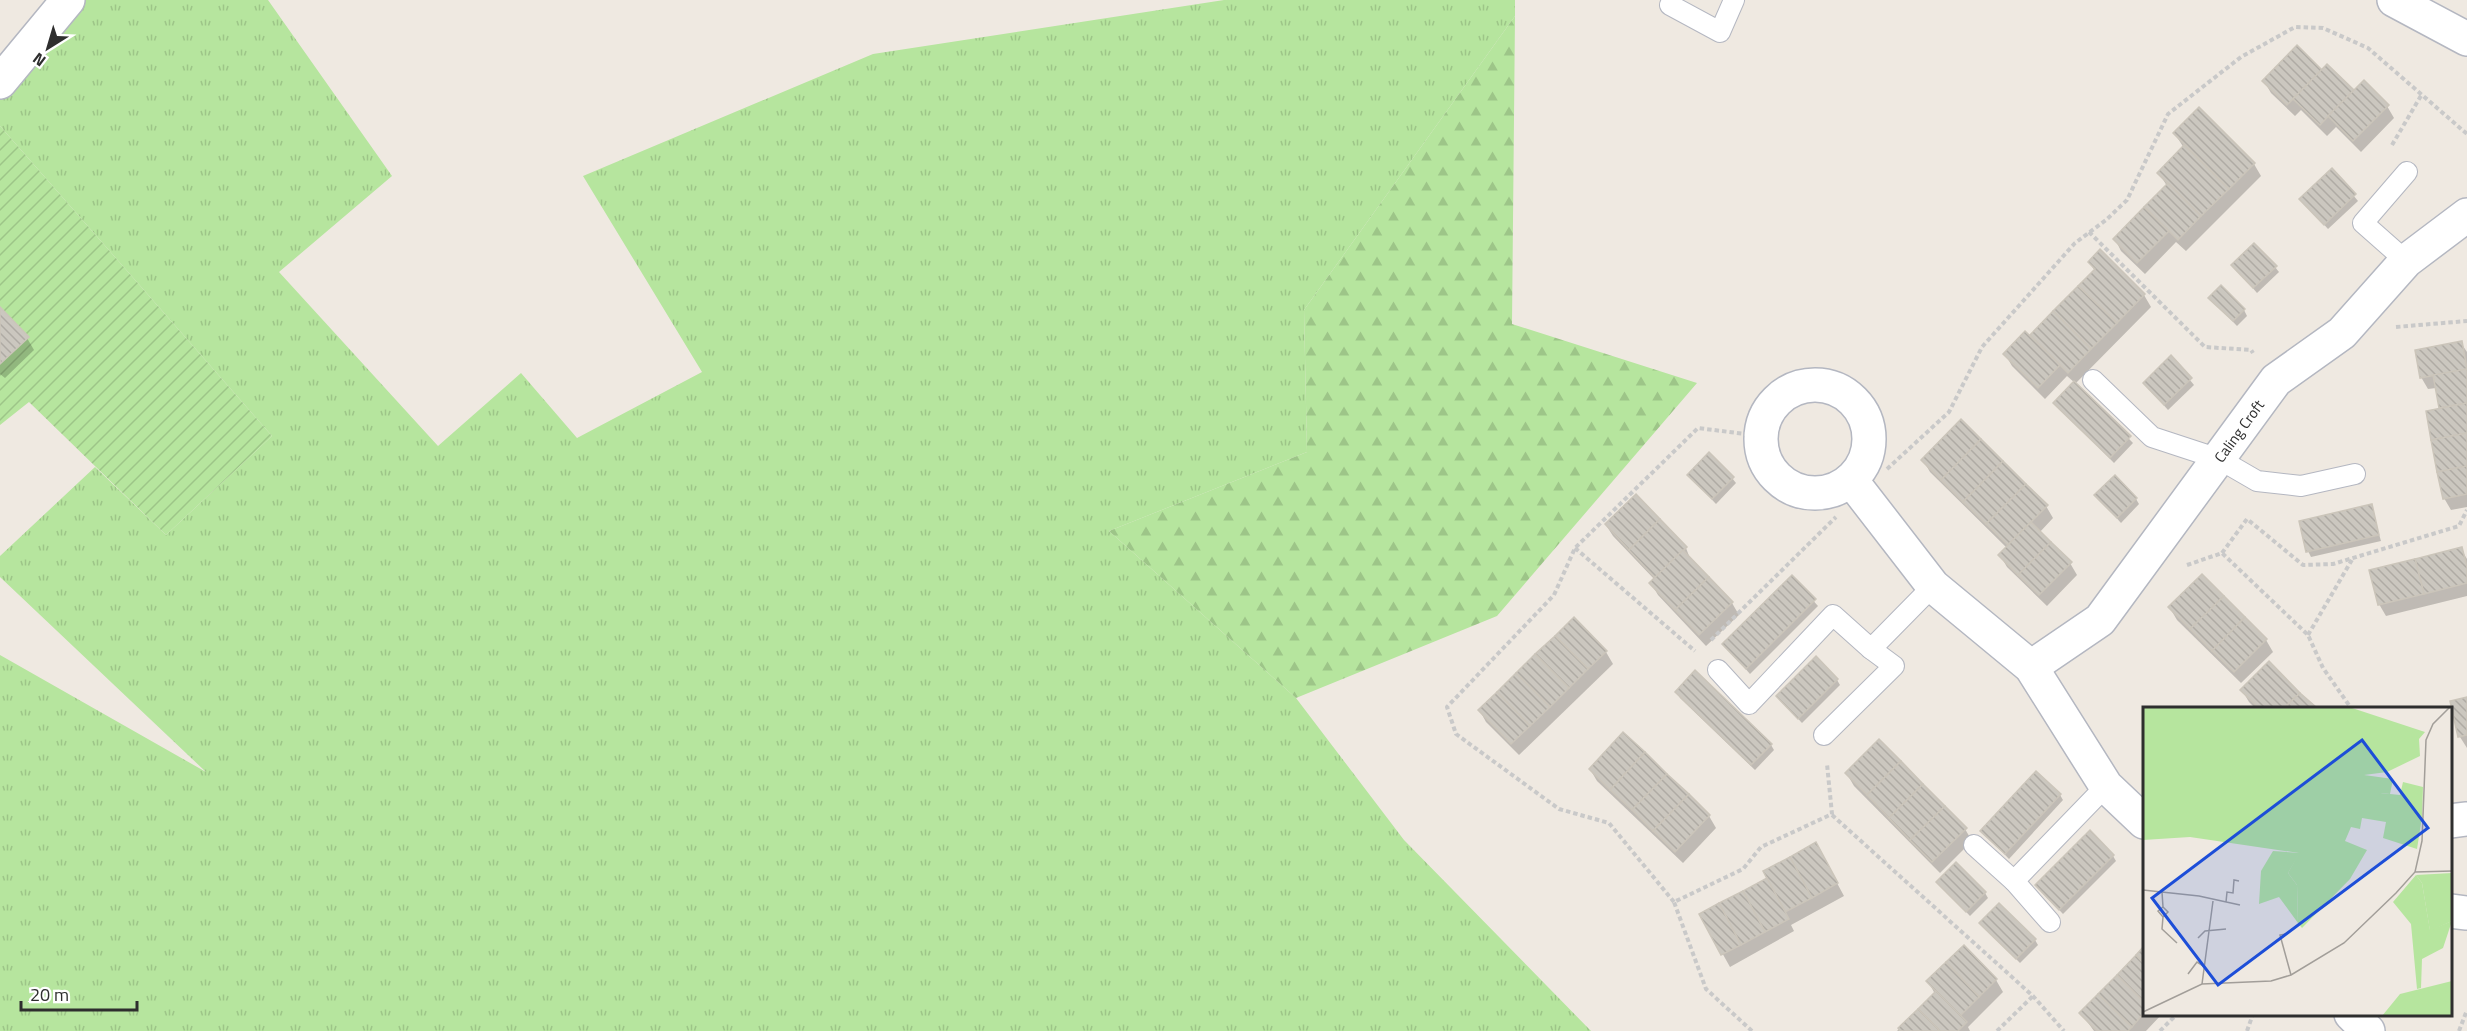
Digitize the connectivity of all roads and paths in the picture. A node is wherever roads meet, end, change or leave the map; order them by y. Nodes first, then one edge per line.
1 (68, 0) edge
2 (1734, 0) edge
3 (2394, 0) edge
4 (1670, 5) dead end
5 (2467, 39) edge
6 (0, 82) edge
7 (2422, 94) junction
8 (2467, 134) edge
9 (2407, 172) joint
10 (2466, 220) edge
11 (2090, 232) junction
12 (2406, 261) junction
13 (2467, 321) edge
14 (2342, 333) junction
15 (2093, 380) dead end
16 (2276, 380) junction
17 (1761, 436) junction
18 (2219, 459) junction
19 (2355, 474) dead end
20 (1856, 487) junction
21 (2467, 510) edge
22 (1575, 548) junction
23 (2222, 553) junction
24 (2146, 557) junction
25 (2353, 557) junction
26 (1933, 586) junction
27 (2308, 635) junction
28 (1871, 649) junction
29 (1698, 654) junction
30 (2031, 667) junction
31 (1718, 670) joint
32 (2350, 707) edge
33 (1824, 735) joint
34 (2106, 786) junction
35 (1832, 814) junction
36 (2467, 819) edge
37 (2143, 820) edge
38 (2452, 822) edge
39 (1974, 845) dead end
40 (2014, 881) junction
41 (1674, 902) junction
42 (2452, 911) edge
43 (2467, 913) edge
44 (2050, 922) dead end
45 (2032, 996) junction
46 (2467, 1010) edge
47 (2174, 1016) edge
48 (2252, 1016) edge
49 (1752, 1031) edge
50 (1997, 1031) edge
51 (2064, 1031) edge
52 (2160, 1031) edge
53 (2247, 1031) edge
54 (2459, 1031) edge

1 - 6 street
2 - 4 lane
3 - 5 street
7 - 8 path
7 - 9 path
7 - 11 path
9 - 12 lane
10 - 12 street, Caling Croft
11 - 16 path
11 - 20 path
12 - 14 street, Caling Croft
13 - 14 path
14 - 16 street, Caling Croft
15 - 18 lane
16 - 18 street, Caling Croft
17 - 20 street
17 - 20 street
17 - 22 path
18 - 19 lane
18 - 24 street, Caling Croft
20 - 26 street
20 - 29 path
21 - 25 path
22 - 29 path
22 - 41 path
23 - 24 path
23 - 25 path
23 - 27 path
24 - 30 street, Caling Croft
25 - 27 path
26 - 28 lane
26 - 30 street
27 - 32 path
28 - 31 lane
28 - 33 lane
29 - 31 path
30 - 34 street
33 - 35 path
34 - 37 street
34 - 40 lane
35 - 41 path
35 - 45 path
36 - 38 street
39 - 40 lane
40 - 44 lane
41 - 49 path
42 - 43 street
45 - 50 path
45 - 51 path
46 - 54 path
47 - 52 path
48 - 53 path

